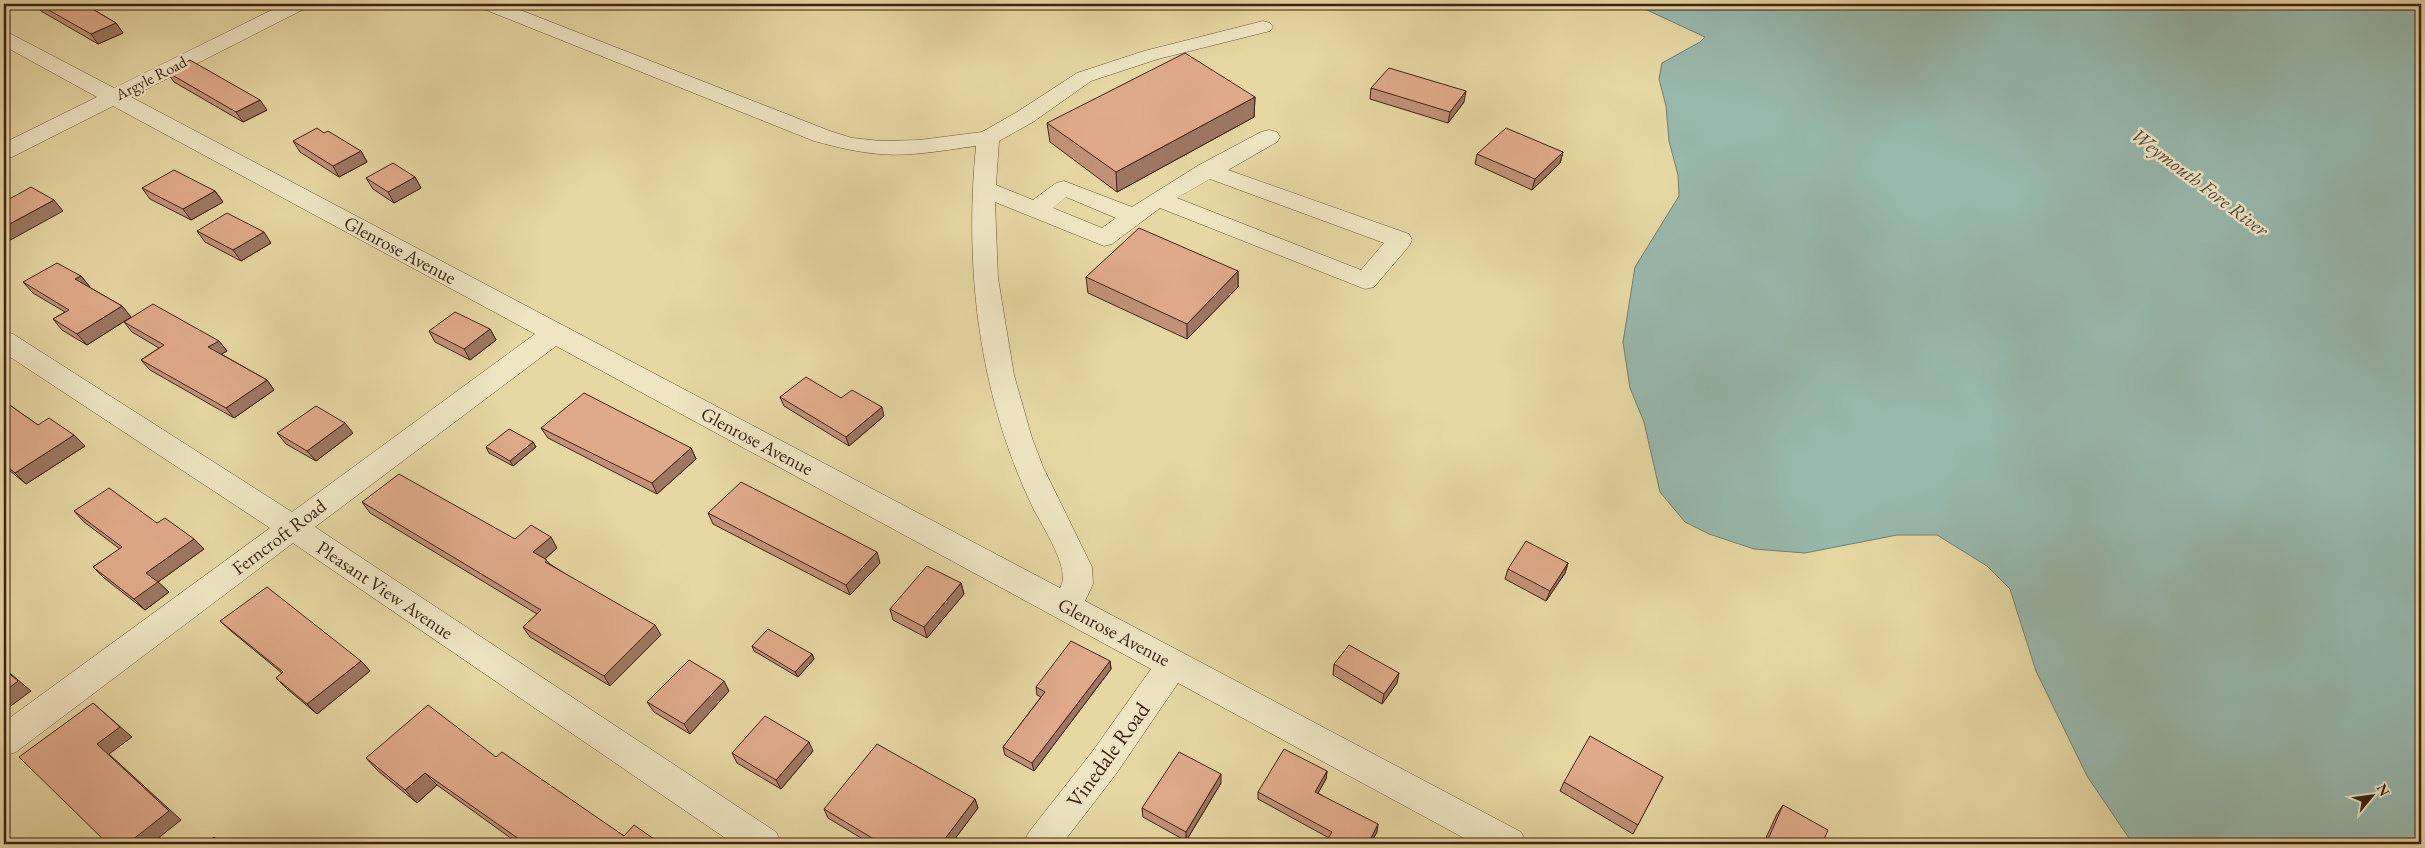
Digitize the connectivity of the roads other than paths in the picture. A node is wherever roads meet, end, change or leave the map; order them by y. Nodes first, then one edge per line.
1 (299, 4) edge
2 (488, 4) edge
3 (1263, 27) dead end
4 (4, 38) edge
5 (114, 97) junction
6 (1269, 136) dead end
7 (988, 138) junction
8 (4, 152) edge
9 (1206, 170) junction
10 (984, 189) junction
11 (1158, 199) junction
12 (1036, 210) junction
13 (1133, 216) junction
14 (555, 333) junction
15 (4, 340) edge
16 (292, 527) junction
17 (1065, 606) junction
18 (1173, 664) junction
19 (4, 741) edge
20 (764, 844) edge
21 (1041, 844) edge
22 (1510, 844) edge

1 - 5 street, Argyle Road
2 - 7 street
3 - 7 street
4 - 5 street, Glenrose Avenue
5 - 8 street, Argyle Road
5 - 14 street, Glenrose Avenue
6 - 9 street
7 - 10 street
9 - 11 street
9 - 11 street
10 - 12 street
10 - 17 street
11 - 13 street
12 - 13 street
12 - 13 street
14 - 16 street, Ferncroft Road
14 - 17 street, Glenrose Avenue
15 - 16 street, Pleasant View Avenue
16 - 19 street, Ferncroft Road
16 - 20 street, Pleasant View Avenue
17 - 18 street, Glenrose Avenue
18 - 21 street, Vinedale Road
18 - 22 street, Glenrose Avenue

